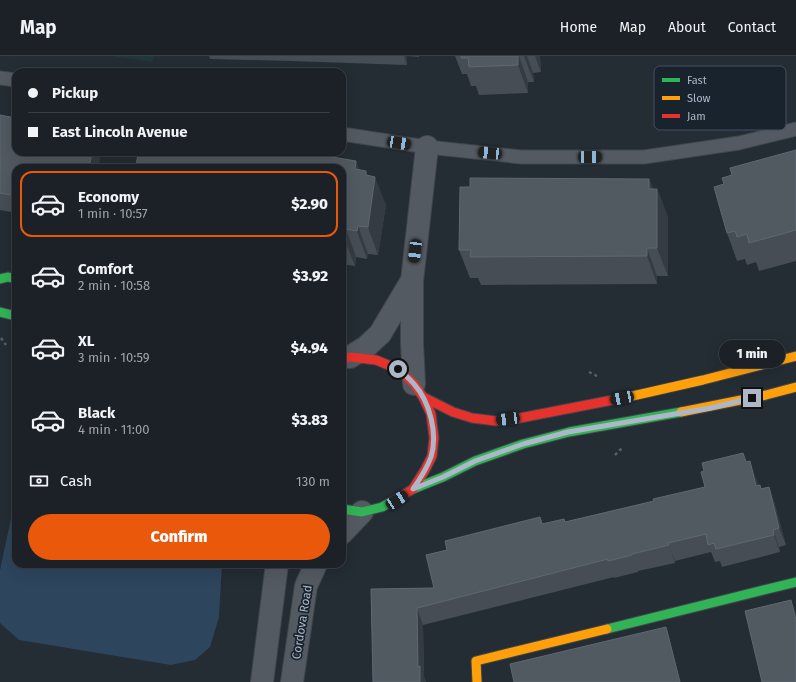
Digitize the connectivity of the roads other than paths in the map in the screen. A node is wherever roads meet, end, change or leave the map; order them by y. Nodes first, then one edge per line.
1 (0, 78) edge
2 (12, 80) edge
3 (796, 129) edge
4 (346, 135) edge
5 (427, 147) junction
6 (12, 278) edge
7 (0, 279) edge
8 (412, 280) junction
9 (0, 312) edge
10 (12, 315) edge
11 (796, 356) edge
12 (346, 358) edge
13 (796, 387) edge
14 (419, 390) junction
15 (413, 489) junction
16 (352, 510) edge
17 (346, 524) edge
18 (276, 568) edge
19 (314, 568) edge
20 (796, 582) edge
21 (262, 682) edge
22 (292, 682) edge
23 (477, 682) edge

1 - 2 lane
3 - 5 lane
4 - 5 lane
5 - 8 street
6 - 7 street
8 - 12 street
8 - 14 street
9 - 10 street
11 - 14 street
12 - 14 street
13 - 15 street
14 - 15 street
15 - 16 street
16 - 17 street
18 - 21 street
19 - 22 street, Cordova Road
20 - 23 street

